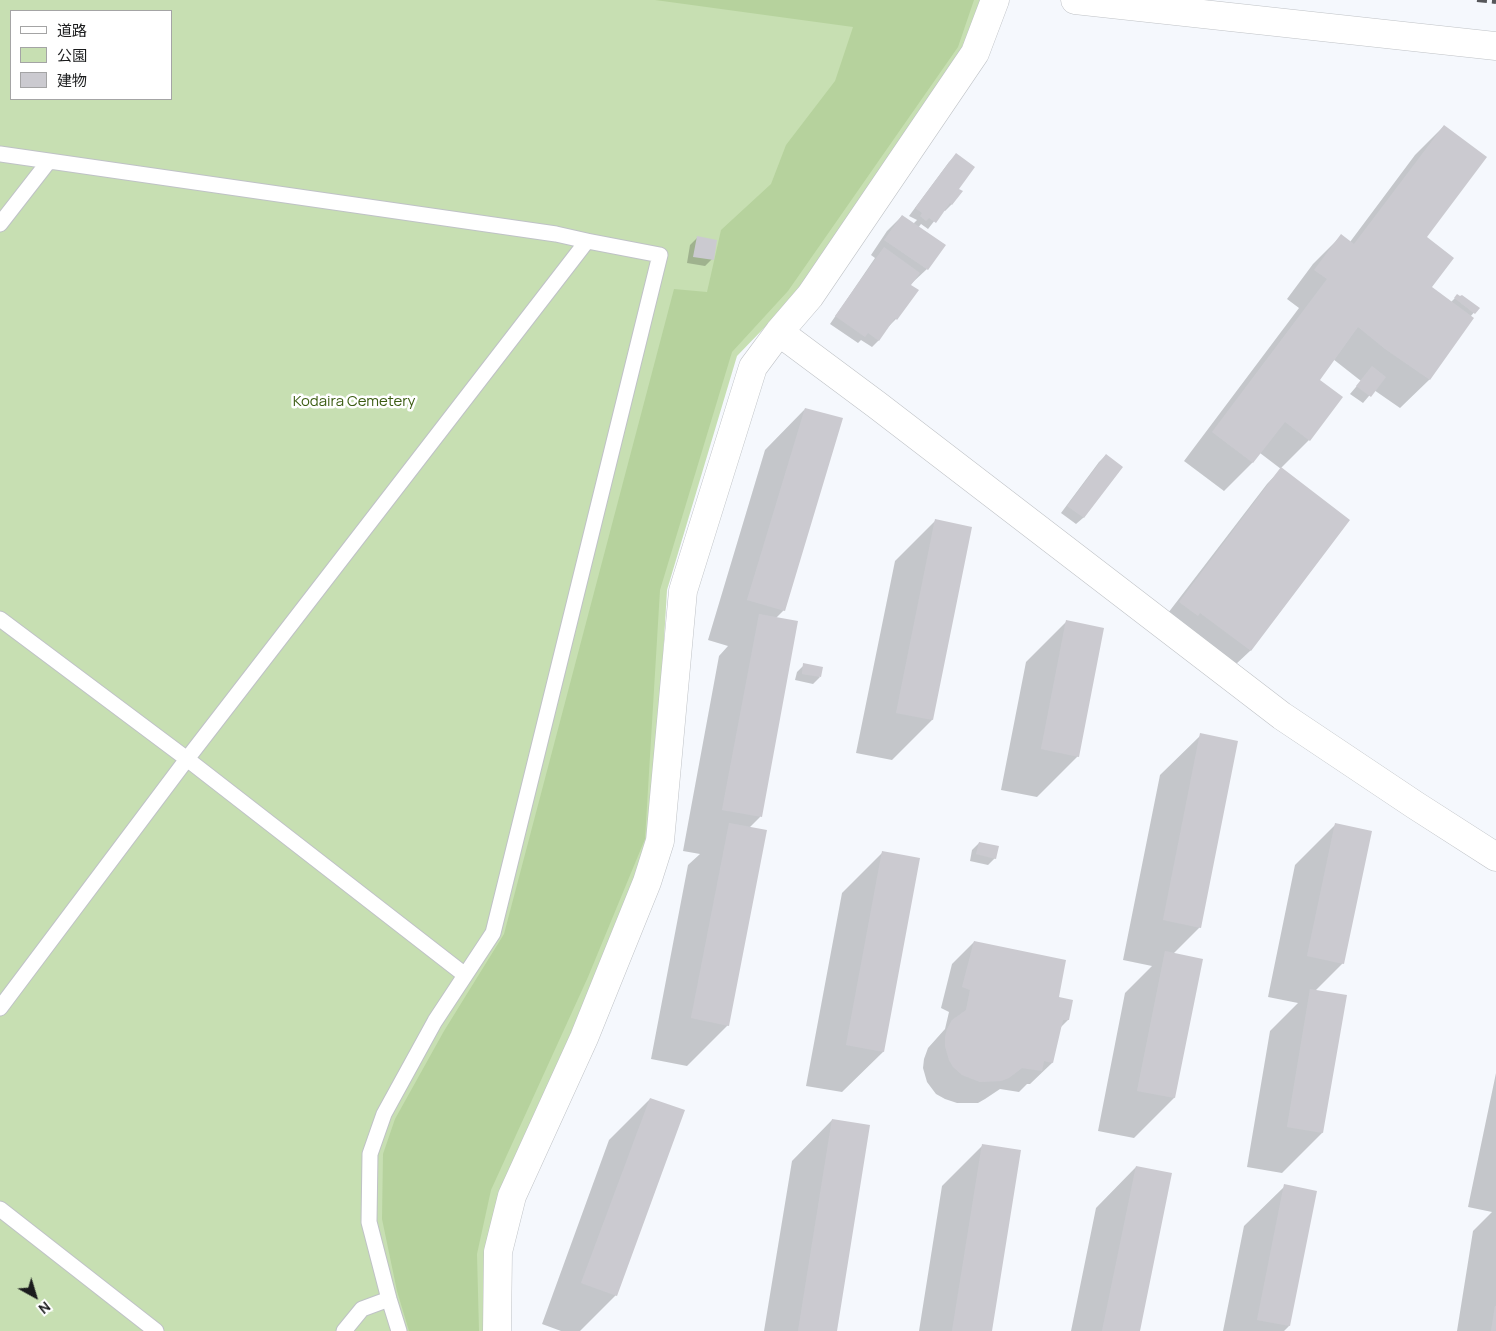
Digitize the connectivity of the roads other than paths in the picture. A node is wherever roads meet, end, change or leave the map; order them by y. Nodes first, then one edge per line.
1 (995, 0) edge
2 (1075, 0) edge
3 (1496, 46) edge
4 (0, 154) edge
5 (49, 161) junction
6 (0, 224) edge
7 (587, 240) junction
8 (780, 332) junction
9 (0, 619) edge
10 (187, 759) junction
11 (1496, 857) edge
12 (465, 975) junction
13 (0, 1008) edge
14 (0, 1209) edge
15 (389, 1298) junction
16 (156, 1331) edge
17 (344, 1331) edge
18 (399, 1331) edge
19 (497, 1331) edge

1 - 8 street
2 - 3 street
4 - 5 lane
5 - 6 lane
5 - 7 lane
7 - 10 lane
7 - 12 lane
8 - 11 street
8 - 19 street
9 - 10 lane
10 - 12 lane
10 - 13 lane
12 - 15 lane
14 - 16 lane
15 - 17 lane
15 - 18 lane

